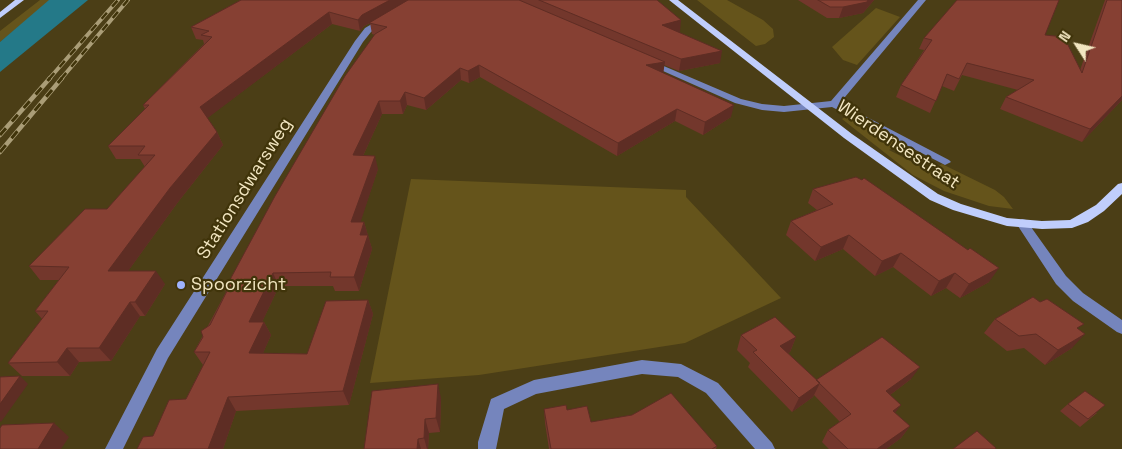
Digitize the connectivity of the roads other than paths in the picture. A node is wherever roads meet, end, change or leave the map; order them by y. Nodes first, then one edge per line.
1 (20, 0) edge
2 (673, 0) edge
3 (922, 0) edge
4 (397, 13) edge
5 (0, 16) edge
6 (639, 58) edge
7 (834, 104) junction
8 (810, 107) junction
9 (945, 162) dead end
10 (1122, 187) edge
11 (1022, 224) junction
12 (1122, 328) edge
13 (114, 449) edge
14 (487, 449) edge
15 (766, 449) edge

1 - 5 main road
2 - 8 main road, Wierdensestraat
3 - 7 street
4 - 13 street, Stationsdwarsweg
6 - 8 street
7 - 8 street
7 - 9 street, Wierdensestraat
8 - 11 main road, Wierdensestraat
10 - 11 main road, Wierdensestraat
11 - 12 street
14 - 15 street

